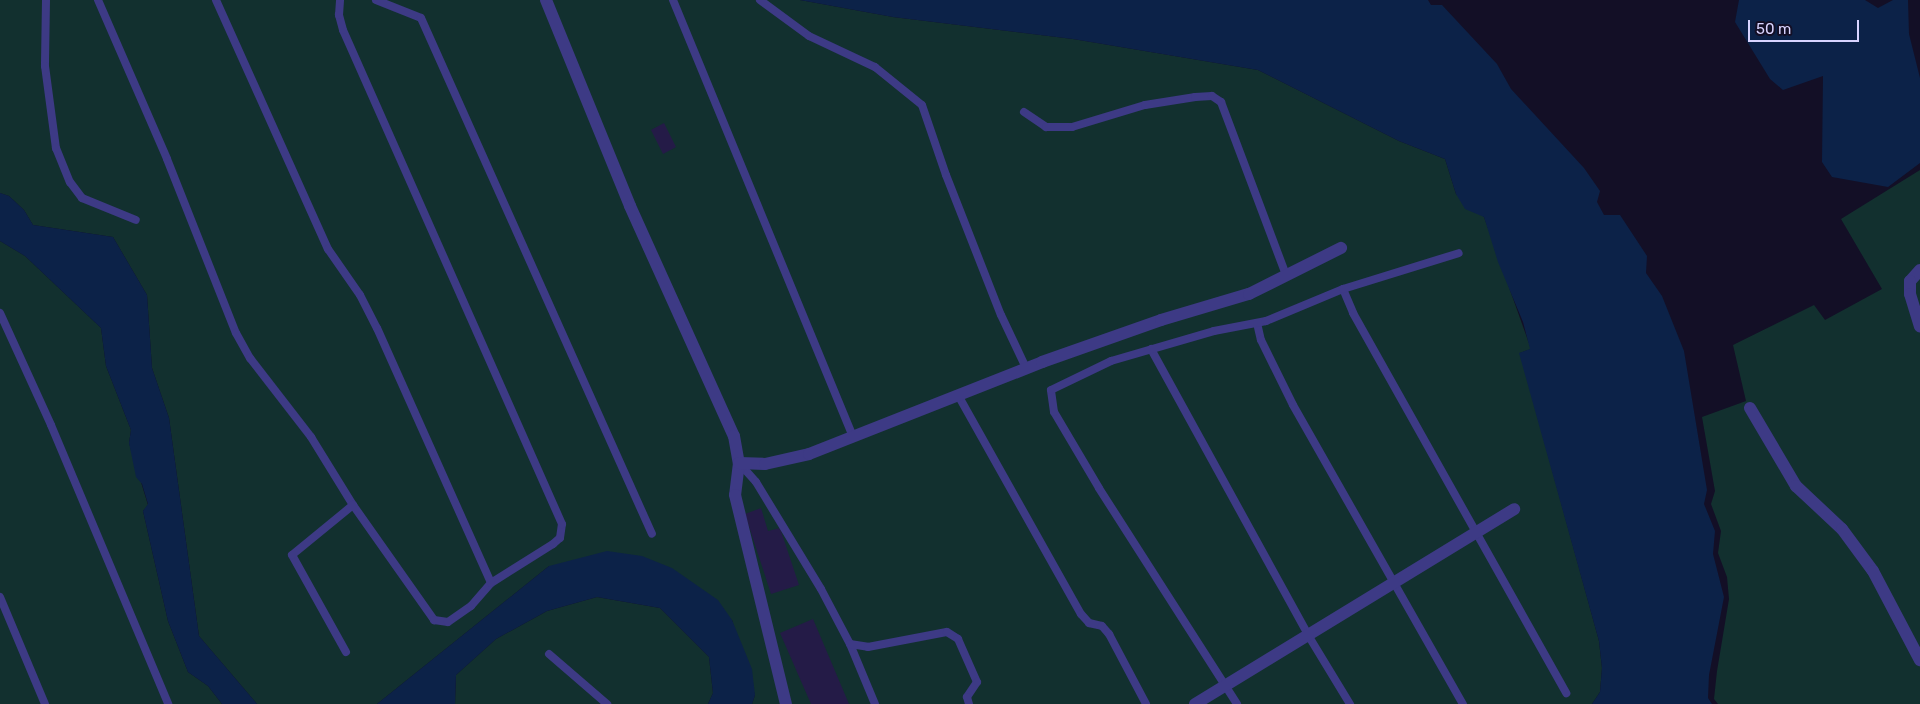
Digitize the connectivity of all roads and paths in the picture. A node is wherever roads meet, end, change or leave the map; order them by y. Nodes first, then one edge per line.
1 (46, 0) edge
2 (98, 0) edge
3 (216, 0) edge
4 (340, 0) edge
5 (376, 0) edge
6 (546, 0) edge
7 (673, 0) edge
8 (760, 0) edge
9 (1024, 112) dead end
10 (136, 220) dead end
11 (1341, 248) dead end
12 (1459, 253) dead end
13 (1920, 270) edge
14 (1286, 275) junction
15 (1343, 290) junction
16 (0, 313) edge
17 (1257, 323) junction
18 (1920, 327) edge
19 (1151, 349) junction
20 (1026, 368) junction
21 (958, 395) junction
22 (1750, 408) dead end
23 (853, 436) junction
24 (739, 462) junction
25 (353, 505) junction
26 (1514, 509) dead end
27 (1475, 532) junction
28 (652, 534) dead end
29 (1396, 581) junction
30 (491, 584) junction
31 (0, 597) edge
32 (1308, 634) junction
33 (850, 644) junction
34 (1917, 646) edge
35 (346, 652) dead end
36 (549, 654) dead end
37 (1920, 660) edge
38 (1227, 685) junction
39 (1566, 693) dead end
40 (44, 704) edge
41 (168, 704) edge
42 (607, 704) edge
43 (786, 704) edge
44 (875, 704) edge
45 (969, 704) edge
46 (1146, 704) edge
47 (1195, 704) edge
48 (1237, 704) edge
49 (1350, 704) edge
50 (1463, 704) edge

1 - 10 lane
2 - 25 lane
3 - 30 lane
4 - 30 lane
5 - 28 lane
6 - 24 street
7 - 23 lane
8 - 20 lane
9 - 14 lane
11 - 14 street
12 - 15 lane
13 - 18 street
14 - 20 street
15 - 17 lane
15 - 27 lane
16 - 41 lane
17 - 19 lane
17 - 29 lane
19 - 32 lane
19 - 38 lane
20 - 21 street
21 - 23 street
21 - 46 lane
22 - 34 street
23 - 24 street
24 - 33 lane
24 - 43 street
25 - 30 lane
25 - 35 lane
26 - 27 street
27 - 29 street
27 - 39 lane
29 - 32 street
29 - 50 lane
31 - 40 lane
32 - 38 street
32 - 49 lane
33 - 44 lane
33 - 45 lane
34 - 37 street
36 - 42 lane
38 - 47 street
38 - 48 lane

